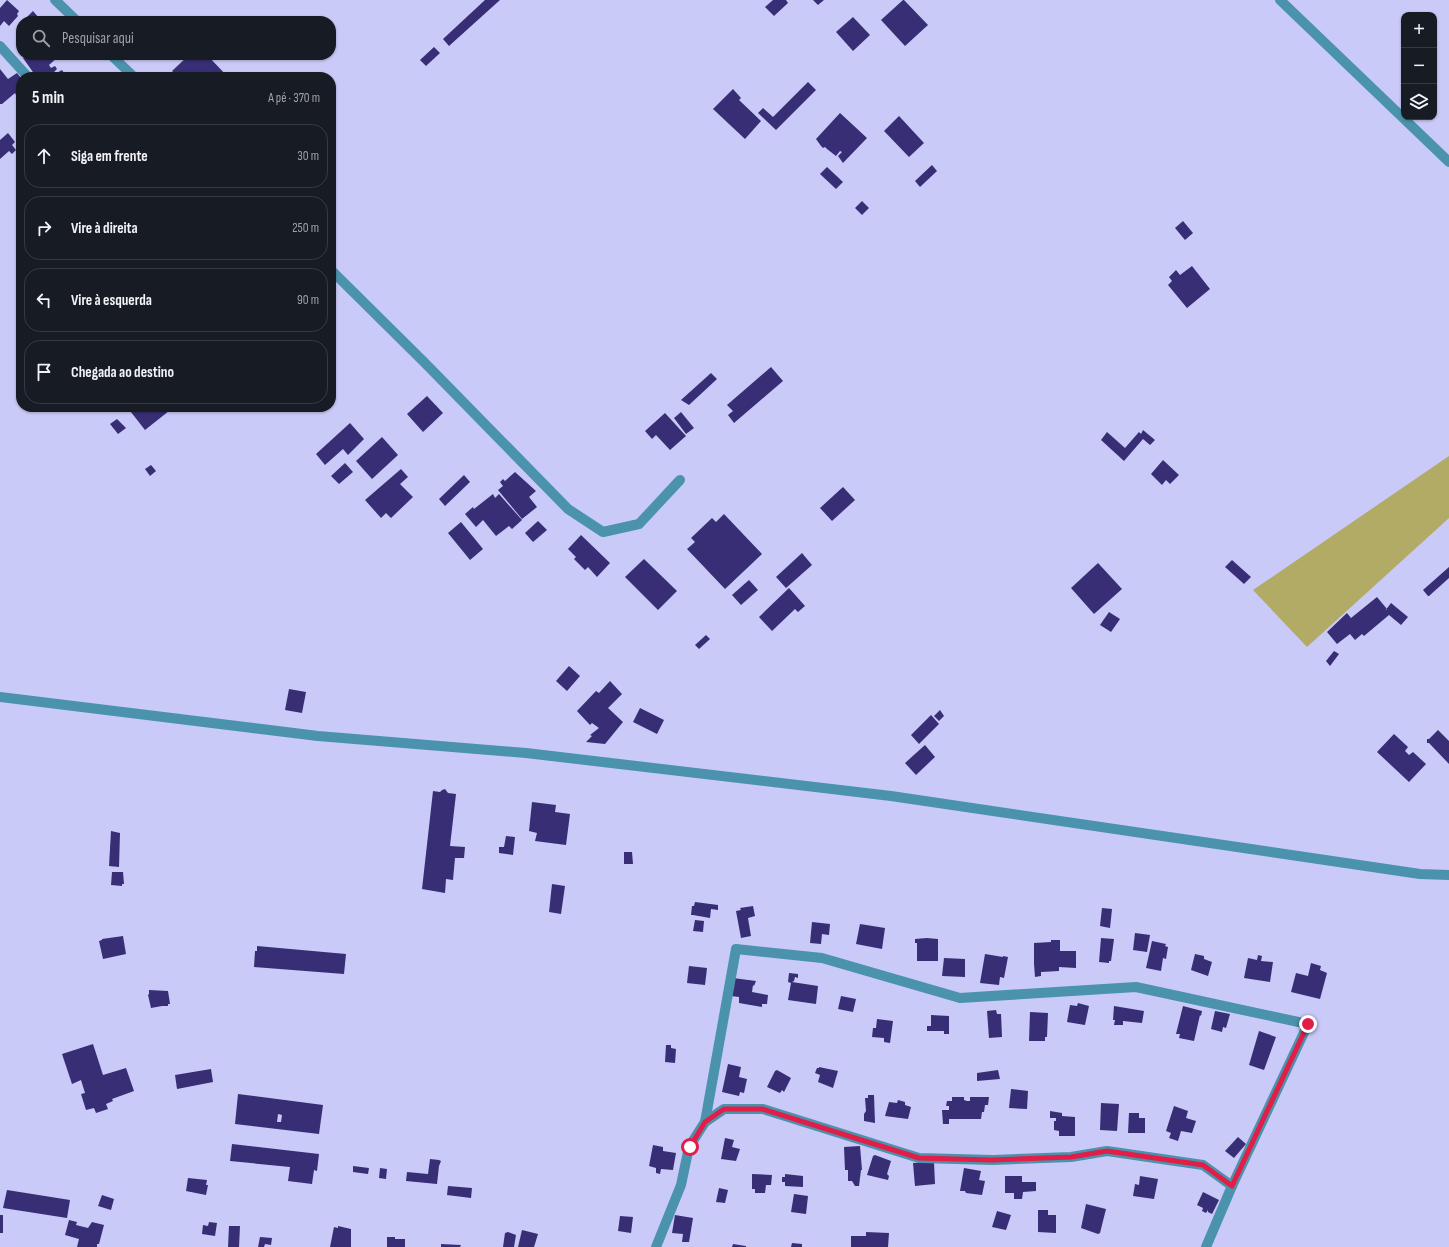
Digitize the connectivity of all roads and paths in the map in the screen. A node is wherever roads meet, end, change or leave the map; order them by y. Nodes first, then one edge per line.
1 (55, 0) edge
2 (1280, 0) edge
3 (72, 16) edge
4 (2, 51) edge
5 (116, 60) edge
6 (23, 72) edge
7 (129, 72) edge
8 (1449, 162) edge
9 (336, 275) edge
10 (680, 480) dead end
11 (0, 697) edge
12 (1449, 875) edge
13 (705, 1122) junction
14 (1232, 1186) junction
15 (656, 1247) edge
16 (1206, 1247) edge

1 - 3 street
2 - 8 street
4 - 6 street
5 - 7 street
9 - 10 street
11 - 12 street
13 - 14 street
13 - 14 street
13 - 15 street
14 - 16 street

